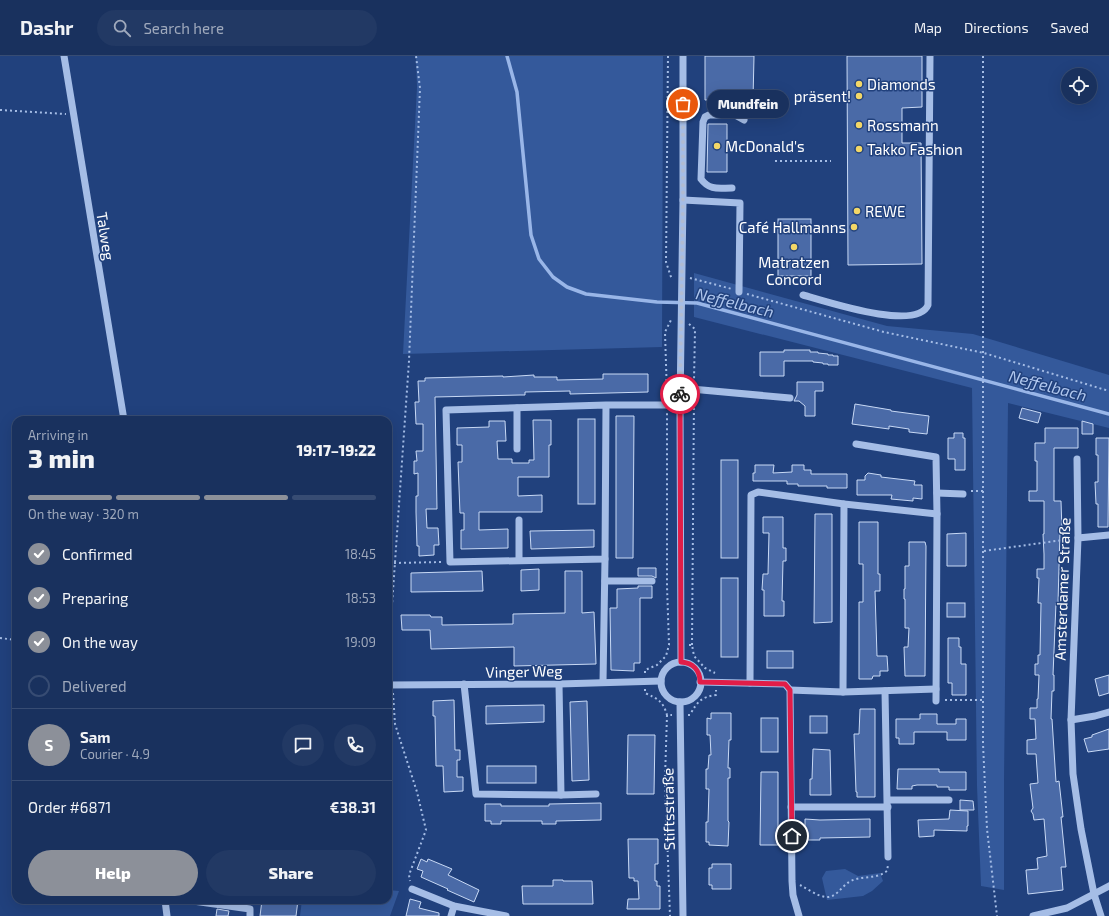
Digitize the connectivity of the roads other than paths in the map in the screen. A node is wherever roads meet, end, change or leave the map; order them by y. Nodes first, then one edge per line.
1 (64, 56) edge
2 (683, 56) edge
3 (930, 56) edge
4 (744, 120) dead end
5 (732, 188) dead end
6 (683, 200) junction
7 (739, 292) road end
8 (803, 295) dead end
9 (680, 388) junction
10 (790, 398) dead end
11 (606, 405) junction
12 (680, 405) junction
13 (517, 408) junction
14 (123, 416) edge
15 (856, 444) dead end
16 (517, 449) dead end
17 (1077, 460) dead end
18 (937, 493) junction
19 (963, 494) road end
20 (844, 504) junction
21 (937, 514) junction
22 (519, 520) dead end
23 (1109, 535) edge
24 (1078, 538) junction
25 (605, 559) junction
26 (519, 560) junction
27 (605, 581) junction
28 (652, 581) dead end
29 (681, 662) junction
30 (661, 681) junction
31 (603, 682) junction
32 (700, 682) junction
33 (464, 684) junction
34 (559, 684) junction
35 (750, 684) junction
36 (392, 685) edge
37 (936, 689) junction
38 (790, 690) junction
39 (885, 691) junction
40 (842, 692) junction
41 (936, 701) road end
42 (680, 702) junction
43 (1109, 712) edge
44 (1071, 720) junction
45 (596, 794) dead end
46 (561, 795) junction
47 (949, 800) dead end
48 (888, 803) junction
49 (791, 807) junction
50 (888, 856) road end
51 (1109, 886) edge
52 (412, 889) road end
53 (1094, 894) junction
54 (166, 904) edge
55 (214, 904) edge
56 (454, 906) junction
57 (167, 916) edge
58 (250, 916) edge
59 (451, 916) edge
60 (506, 916) edge
61 (683, 916) edge
62 (799, 916) edge
63 (1033, 916) edge
64 (1101, 916) edge

1 - 14 street, Talweg
2 - 6 street
3 - 8 street
4 - 5 street
6 - 7 street
6 - 9 street
9 - 10 street
9 - 12 street
11 - 12 street
11 - 13 street
11 - 25 street
12 - 29 street
13 - 16 street
13 - 26 street
15 - 18 street
17 - 24 street, Amsterdamer Straße
18 - 19 street
18 - 21 street
20 - 21 street
20 - 35 street
20 - 40 street
21 - 37 street
22 - 26 street
23 - 24 street
24 - 44 street, Amsterdamer Straße
25 - 26 street
25 - 27 street
27 - 28 street
27 - 31 street
29 - 30 street
29 - 32 street
30 - 31 street, Vinger Weg
30 - 42 street
31 - 34 street, Vinger Weg
32 - 35 street
32 - 42 street
33 - 34 street, Vinger Weg
33 - 36 street, Vinger Weg
33 - 46 street
34 - 46 street
35 - 38 street
37 - 39 street
37 - 41 street
38 - 40 street
38 - 49 street
39 - 40 street
39 - 48 street
42 - 61 street, Stiftsstraße
43 - 44 street
44 - 53 street, Amsterdamer Straße
45 - 46 street
47 - 48 street
48 - 49 street
48 - 50 street
49 - 62 street
51 - 53 street
52 - 56 street
53 - 63 street
53 - 64 street, Amsterdamer Straße
54 - 57 street
55 - 58 street
56 - 59 street
56 - 60 street

